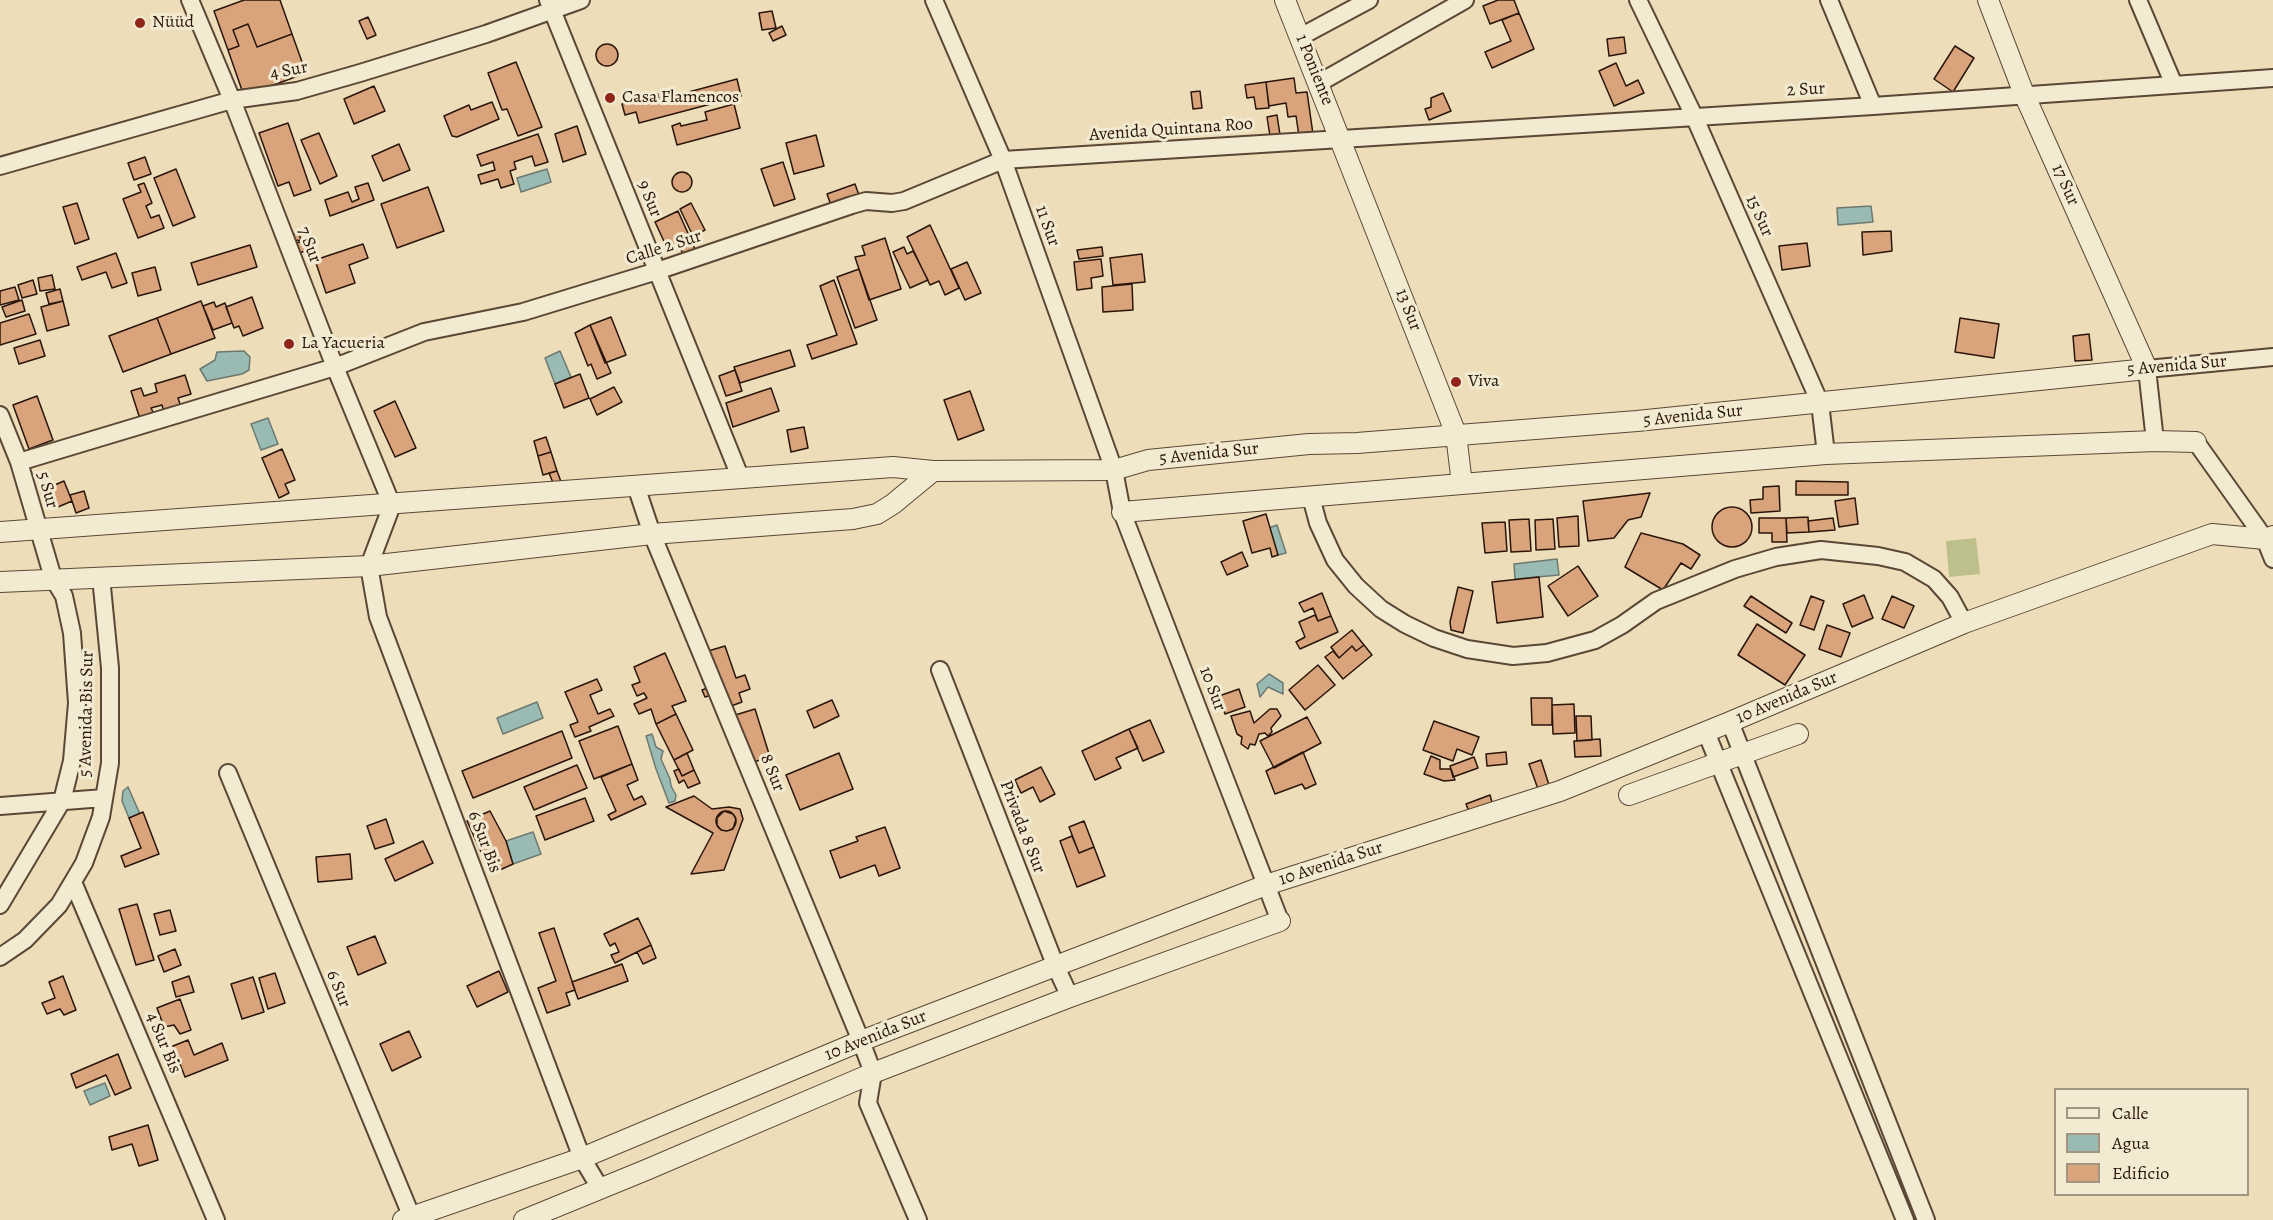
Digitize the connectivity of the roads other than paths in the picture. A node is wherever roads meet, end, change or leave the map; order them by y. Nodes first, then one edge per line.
1 (190, 0) edge
2 (581, 0) edge
3 (934, 0) edge
4 (1286, 0) edge
5 (1369, 0) edge
6 (1465, 0) edge
7 (1638, 0) edge
8 (1829, 0) edge
9 (1988, 0) edge
10 (2138, 0) edge
11 (550, 6) edge
12 (1300, 37) junction
13 (2273, 78) edge
14 (1319, 83) junction
15 (2174, 85) junction
16 (2024, 94) junction
17 (232, 100) junction
18 (1873, 106) junction
19 (1694, 116) junction
20 (1342, 139) junction
21 (1003, 160) junction
22 (0, 166) edge
23 (657, 272) junction
24 (2273, 357) edge
25 (335, 367) junction
26 (2147, 369) junction
27 (1820, 403) junction
28 (0, 415) edge
29 (1456, 434) junction
30 (2155, 441) junction
31 (2196, 442) joint
32 (1826, 454) junction
33 (19, 462) junction
34 (1114, 470) junction
35 (933, 471) junction
36 (741, 479) junction
37 (1462, 484) junction
38 (636, 486) junction
39 (1311, 497) junction
40 (392, 505) junction
41 (1122, 512) junction
42 (38, 529) junction
43 (0, 532) edge
44 (652, 534) junction
45 (2269, 537) edge
46 (2273, 559) edge
47 (369, 566) junction
48 (101, 577) junction
49 (54, 578) junction
50 (0, 582) edge
51 (1964, 623) junction
52 (940, 669) dead end
53 (1730, 722) junction
54 (1706, 732) junction
55 (1798, 734) dead end
56 (1742, 754) junction
57 (1718, 764) junction
58 (228, 773) dead end
59 (1629, 795) dead end
60 (104, 798) junction
61 (62, 801) junction
62 (0, 806) edge
63 (73, 882) junction
64 (1266, 885) junction
65 (0, 905) edge
66 (1280, 921) joint
67 (0, 957) edge
68 (1056, 966) junction
69 (1070, 997) junction
70 (861, 1041) junction
71 (873, 1073) junction
72 (582, 1158) junction
73 (600, 1188) junction
74 (409, 1219) edge
75 (216, 1220) edge
76 (524, 1220) edge
77 (918, 1220) edge
78 (1905, 1220) edge
79 (1926, 1220) edge

1 - 17 street, 7 Sur
2 - 11 street, 4 Sur
3 - 21 street, 11 Sur
4 - 12 street, 1 Poniente
5 - 12 street
6 - 14 street
7 - 19 street, 15 Sur
8 - 18 street
9 - 16 street, 17 Sur
10 - 15 street
11 - 17 street, 4 Sur
11 - 23 street, 9 Sur
12 - 14 street, 1 Poniente
13 - 15 street, 2 Sur
14 - 20 street, 1 Poniente
15 - 16 street, 2 Sur
16 - 18 street, 2 Sur
16 - 26 street, 17 Sur
17 - 22 street, 4 Sur
17 - 25 street, 7 Sur
18 - 19 street, 2 Sur
19 - 20 street, 2 Sur
19 - 27 street, 15 Sur
20 - 21 street, Avenida Quintana Roo
20 - 29 street, 13 Sur
21 - 23 street, Calle 2 Sur
21 - 34 street, 11 Sur
23 - 25 street, Calle 2 Sur
23 - 36 street, 9 Sur
24 - 26 street, 5 Avenida Sur
25 - 33 street, Calle 2 Sur
25 - 40 street, 7 Sur
26 - 27 street, 5 Avenida Sur
26 - 30 street
27 - 29 street, 5 Avenida Sur
27 - 32 street, 15 Sur
28 - 33 street, 5 Sur
29 - 34 street, 5 Avenida Sur
29 - 37 street, 13 Sur
30 - 31 street
30 - 32 street
31 - 45 street
32 - 37 street
33 - 42 street, 5 Sur
34 - 35 street, 5 Avenida Sur
34 - 41 street, 10 Sur
35 - 36 street, 5 Avenida Sur
35 - 44 street
36 - 38 street, 5 Avenida Sur
37 - 39 street
38 - 40 street, 5 Avenida Sur
38 - 44 street, 8 Sur
39 - 41 street
39 - 51 street
40 - 42 street, 5 Avenida Sur
40 - 47 street
41 - 64 street, 10 Sur
42 - 43 street, 5 Avenida Sur
42 - 49 street, 5 Sur
44 - 47 street
44 - 70 street, 8 Sur
45 - 46 street
45 - 51 street, 10 Avenida Sur
47 - 48 street
47 - 72 street, 6 Sur Bis
48 - 49 street
48 - 60 street, 5 Avenida Bis Sur
49 - 50 street
49 - 61 street, 5 Avenida Bis Sur
51 - 53 street, 10 Avenida Sur
52 - 68 street, Privada 8 Sur
53 - 54 street, 10 Avenida Sur
53 - 56 street
54 - 57 street
54 - 64 street, 10 Avenida Sur
55 - 56 street
56 - 57 street
56 - 79 street
57 - 59 street
57 - 78 street
58 - 74 street, 6 Sur
60 - 61 street
60 - 63 street, 5 Avenida Bis Sur
61 - 62 street
61 - 65 street, 5 Avenida Bis Sur
63 - 67 street, 5 Avenida Bis Sur
63 - 75 street, 4 Sur Bis
64 - 66 street, 10 Sur
64 - 68 street, 10 Avenida Sur
66 - 69 street
68 - 69 street, Privada 8 Sur
68 - 70 street, 10 Avenida Sur
69 - 71 street
70 - 71 street, 8 Sur
70 - 72 street, 10 Avenida Sur
71 - 73 street
71 - 77 street
72 - 73 street, 6 Sur Bis
72 - 74 street, 10 Avenida Sur
73 - 76 street

